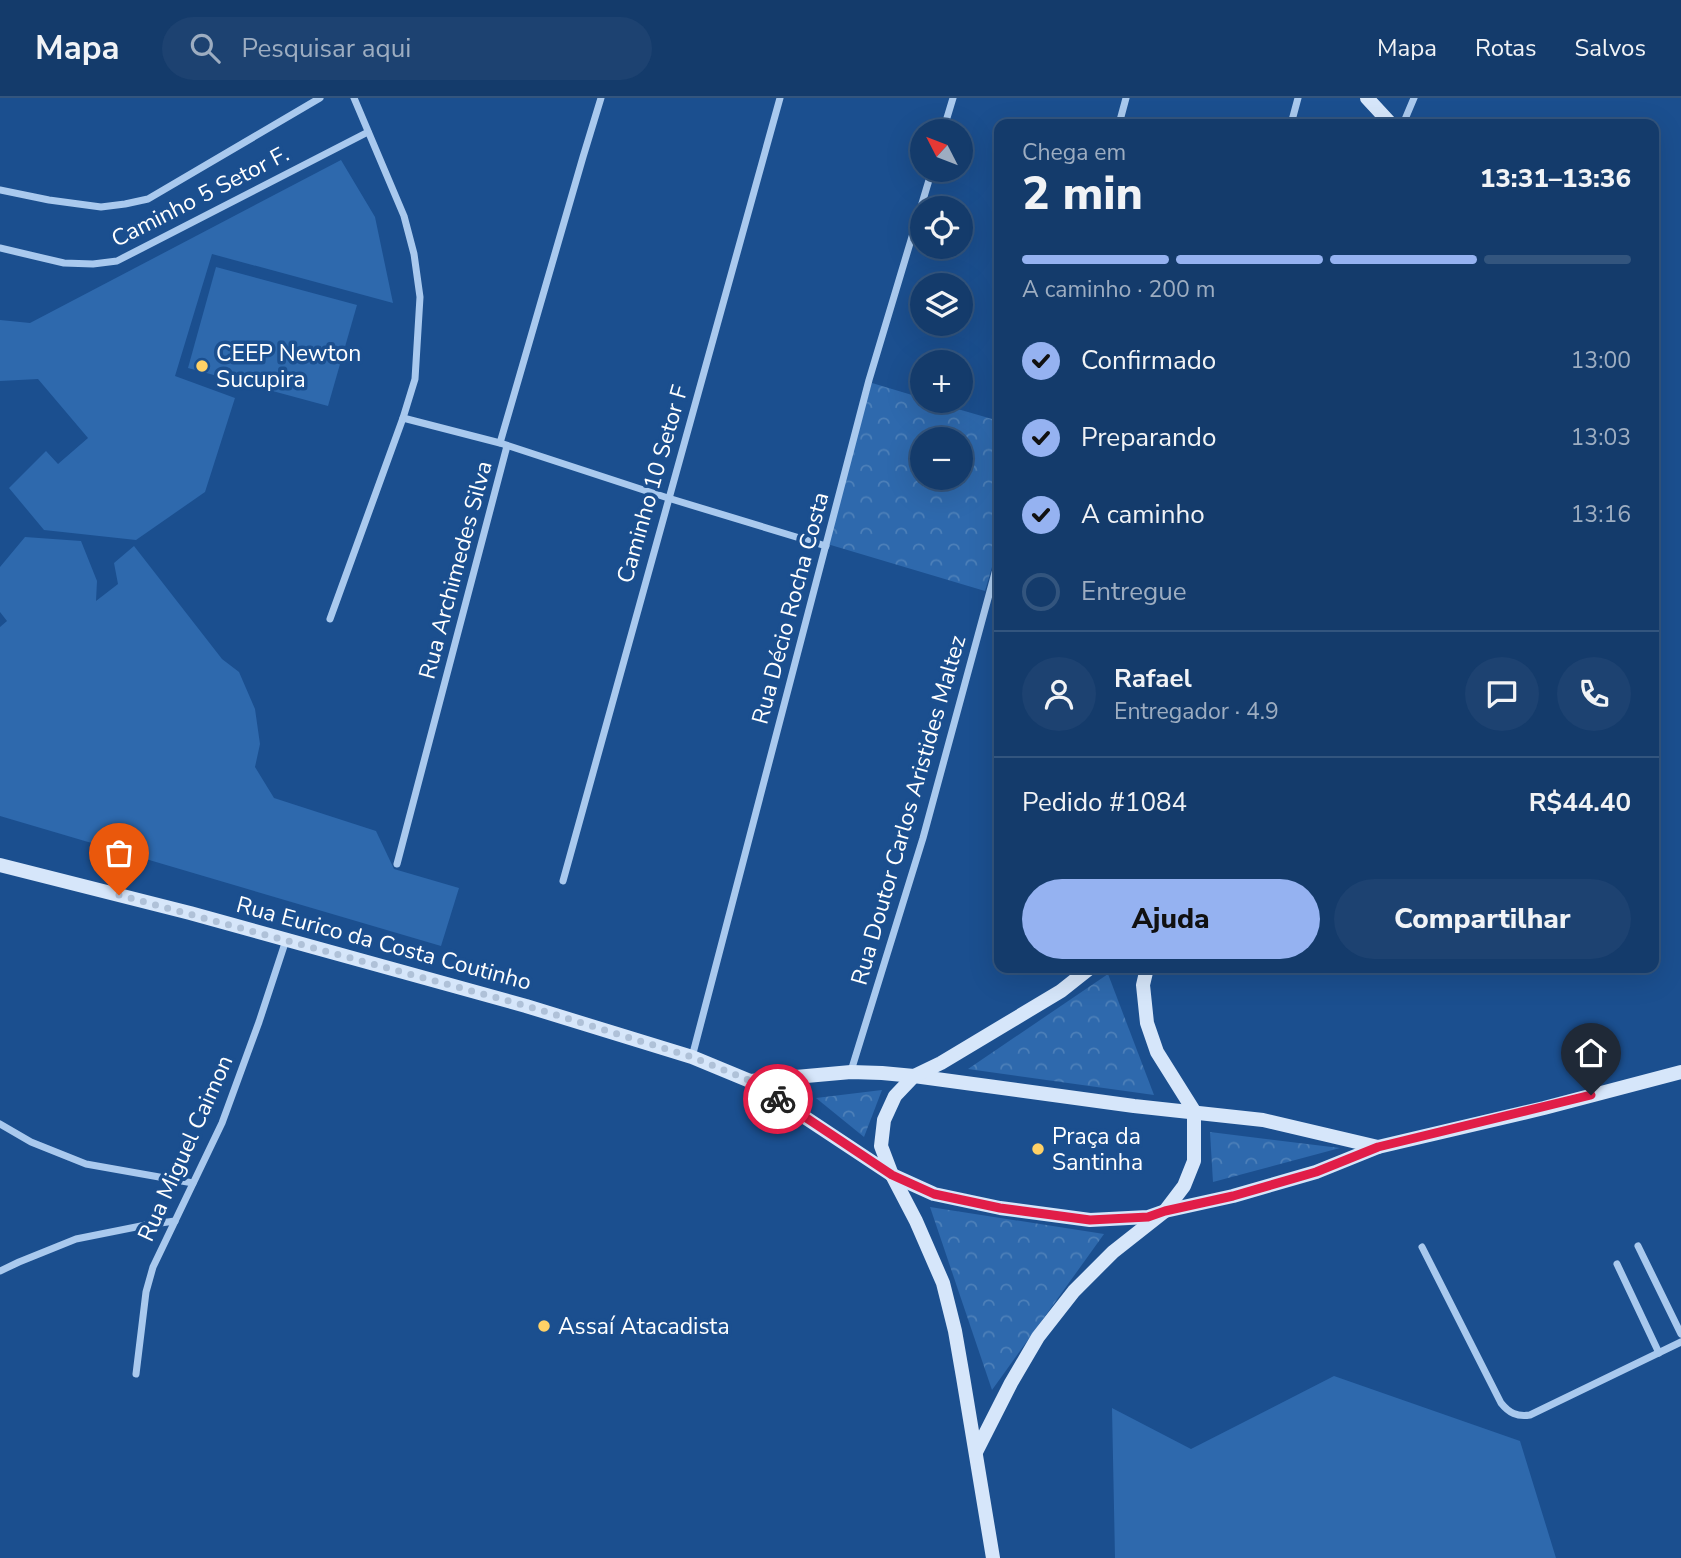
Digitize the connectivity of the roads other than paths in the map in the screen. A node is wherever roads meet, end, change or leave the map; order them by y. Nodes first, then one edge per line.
1 (320, 98) edge
2 (354, 98) edge
3 (601, 98) edge
4 (780, 98) edge
5 (953, 98) edge
6 (1126, 98) edge
7 (1298, 98) edge
8 (1367, 98) edge
9 (1414, 98) edge
10 (947, 119) edge
11 (1120, 119) edge
12 (1292, 119) edge
13 (1386, 119) edge
14 (1404, 119) edge
15 (369, 132) junction
16 (928, 182) edge
17 (0, 190) edge
18 (0, 248) edge
19 (403, 418) junction
20 (503, 445) junction
21 (668, 498) junction
22 (826, 546) junction
23 (994, 576) edge
24 (330, 619) dead end
25 (397, 864) dead end
26 (0, 865) edge
27 (563, 881) dead end
28 (286, 940) junction
29 (1084, 973) edge
30 (1146, 973) edge
31 (692, 1057) junction
32 (851, 1072) junction
33 (1681, 1072) edge
34 (914, 1076) junction
35 (751, 1081) junction
36 (1194, 1111) junction
37 (0, 1124) edge
38 (1378, 1147) junction
39 (892, 1175) junction
40 (193, 1183) junction
41 (1165, 1211) junction
42 (175, 1221) junction
43 (1639, 1246) dead end
44 (1422, 1247) dead end
45 (1617, 1264) dead end
46 (0, 1271) edge
47 (1681, 1334) edge
48 (1681, 1342) edge
49 (1659, 1353) junction
50 (136, 1374) dead end
51 (976, 1452) junction
52 (993, 1558) edge

1 - 17 street
2 - 15 street
3 - 20 street, Rua Archimedes Silva
4 - 21 street, Caminho 10 Setor F
5 - 10 street
6 - 11 street
7 - 12 street
8 - 13 main road
9 - 14 street
15 - 18 street, Caminho 5 Setor F.
15 - 19 street
16 - 22 street, Rua Décio Rocha Costa
19 - 20 street
19 - 24 street
20 - 21 street, Rua Archimedes Silva
20 - 25 street, Rua Archimedes Silva
21 - 22 street, Rua Archimedes Silva
21 - 27 street, Caminho 10 Setor F
22 - 31 street, Rua Décio Rocha Costa
23 - 32 street, Rua Doutor Carlos Aristides Maltez
26 - 28 main road, Rua Eurico da Costa Coutinho
28 - 31 main road, Rua Eurico da Costa Coutinho
28 - 40 street, Rua Miguel Caimon
29 - 34 main road
30 - 36 main road
31 - 35 main road, Rua Eurico da Costa Coutinho
32 - 34 main road, Rua Eurico da Costa Coutinho
32 - 35 main road, Rua Eurico da Costa Coutinho
33 - 38 main road, Rua Eurico da Costa Coutinho
34 - 36 main road, Rua Eurico da Costa Coutinho
34 - 39 main road
35 - 39 main road, Rua Eurico da Costa Coutinho
36 - 38 main road, Rua Eurico da Costa Coutinho
36 - 41 main road
37 - 40 street
38 - 41 main road, Rua Eurico da Costa Coutinho
39 - 41 main road, Rua Eurico da Costa Coutinho
39 - 51 main road
40 - 42 street, Rua Miguel Caimon
41 - 51 main road
42 - 46 street
42 - 50 street, Rua Miguel Caimon
43 - 47 street
44 - 49 street
45 - 49 street
48 - 49 street
51 - 52 main road

